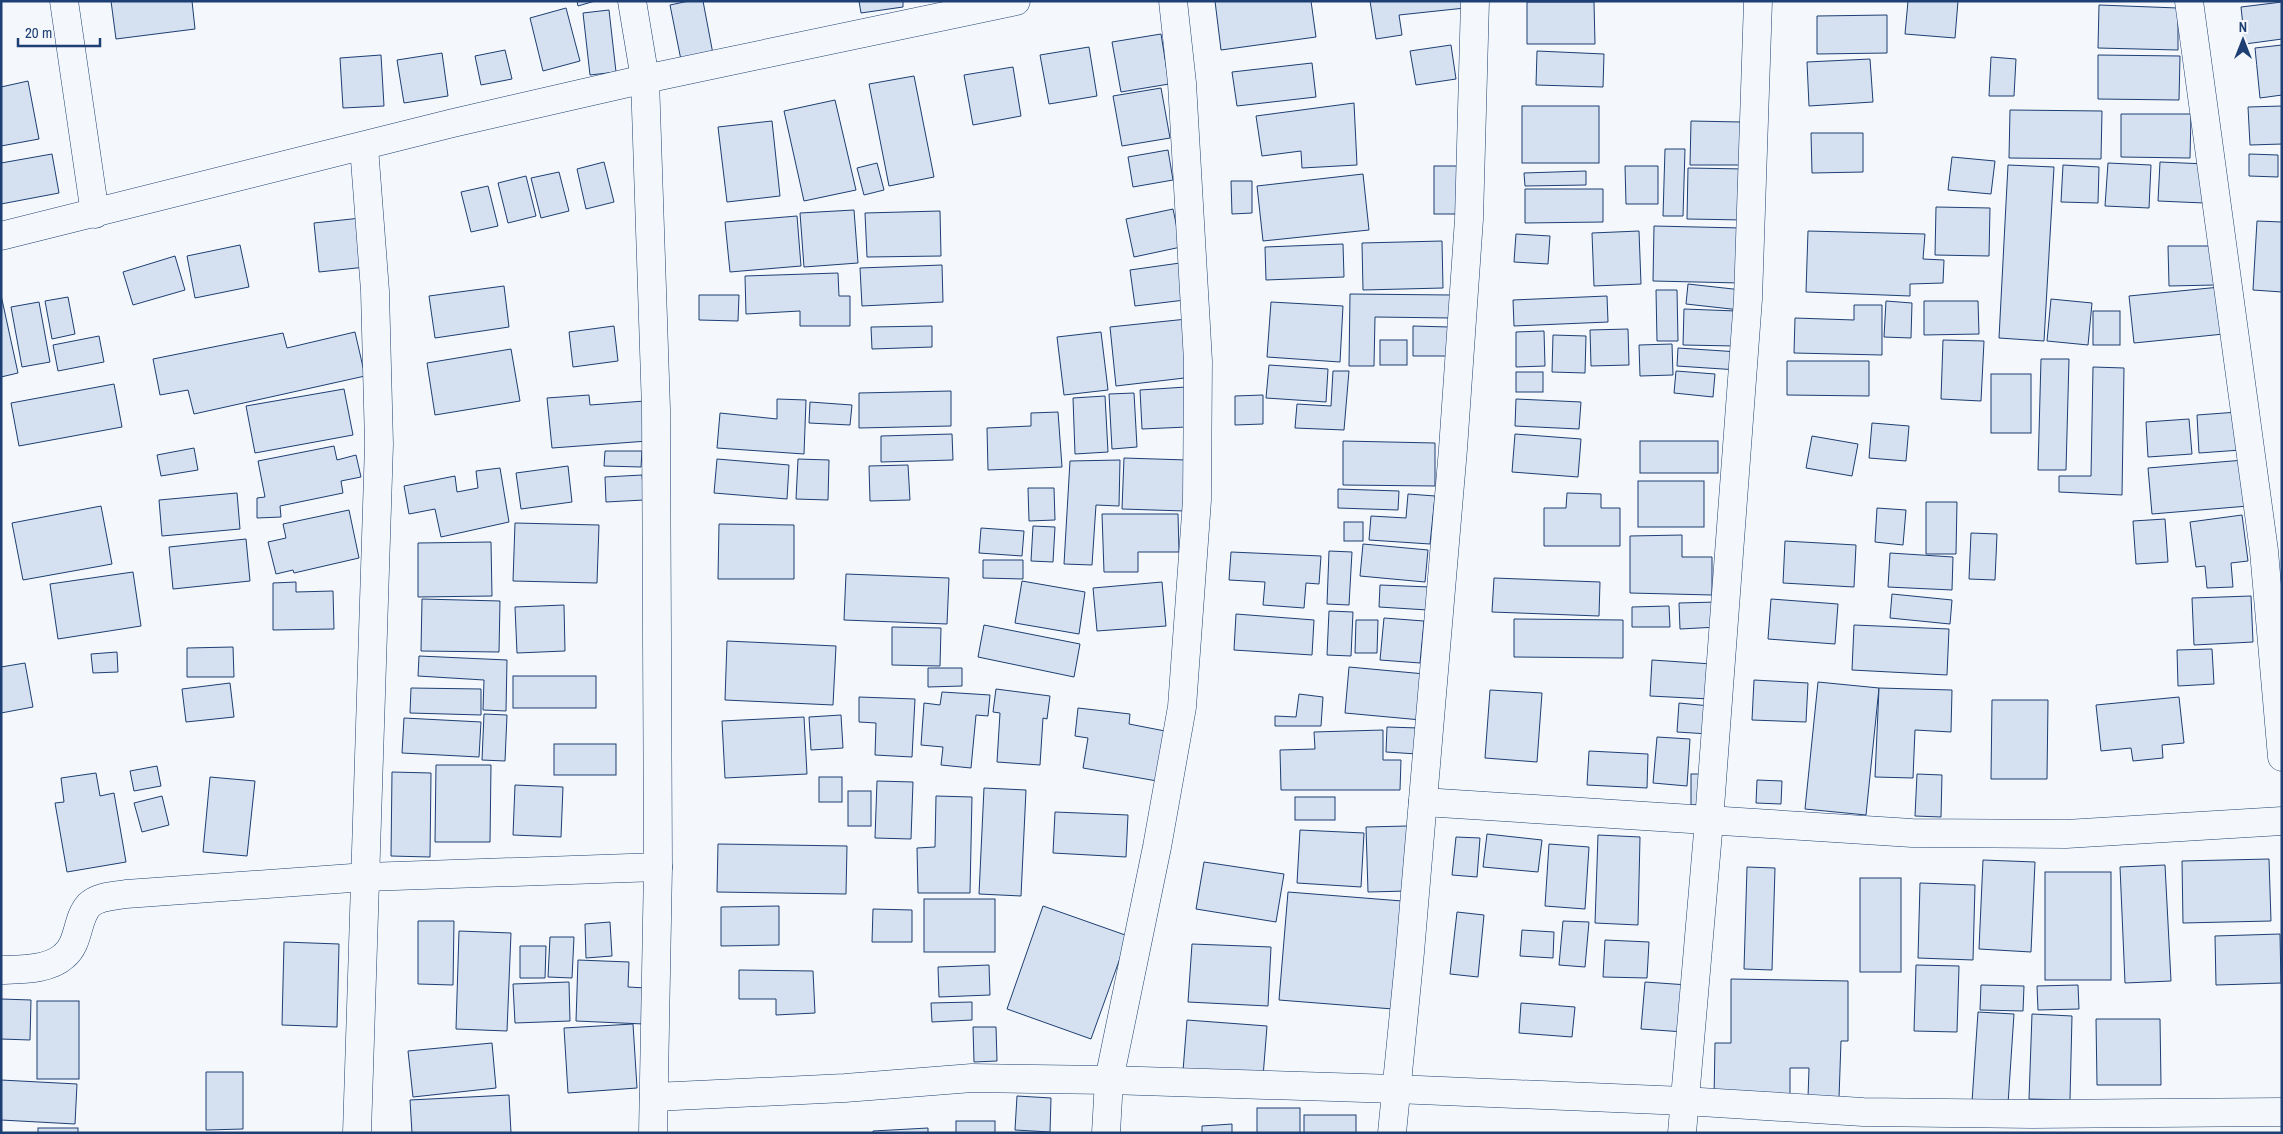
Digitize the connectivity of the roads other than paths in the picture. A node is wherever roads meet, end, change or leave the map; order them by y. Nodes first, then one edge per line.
1 (64, 1) edge
2 (632, 1) edge
3 (1016, 1) edge
4 (1173, 1) edge
5 (1475, 1) edge
6 (1758, 1) edge
7 (2190, 1) edge
8 (910, 12) edge
9 (645, 79) junction
10 (364, 147) junction
11 (94, 214) junction
12 (1, 236) edge
13 (2273, 551) edge
14 (2282, 757) edge
15 (1423, 802) junction
16 (1710, 821) junction
17 (2282, 821) edge
18 (658, 867) junction
19 (366, 877) junction
20 (1, 970) edge
21 (1109, 1080) junction
22 (1395, 1089) junction
23 (654, 1097) junction
24 (1684, 1101) junction
25 (2282, 1112) edge
26 (357, 1133) edge
27 (653, 1133) edge
28 (1106, 1133) edge
29 (1392, 1133) edge
30 (1682, 1133) edge

1 - 11 street
2 - 9 street
3 - 8 street
4 - 21 street
5 - 15 street
6 - 16 street
7 - 13 street
8 - 9 street
9 - 10 street
9 - 18 street
10 - 11 street
10 - 19 street
11 - 12 street
13 - 14 street
15 - 16 street
15 - 22 street
16 - 17 street
16 - 24 street
18 - 19 street
18 - 23 street
19 - 20 street
19 - 26 street
21 - 22 street
21 - 23 street
21 - 28 street
22 - 24 street
22 - 29 street
23 - 27 street
24 - 25 street
24 - 30 street

